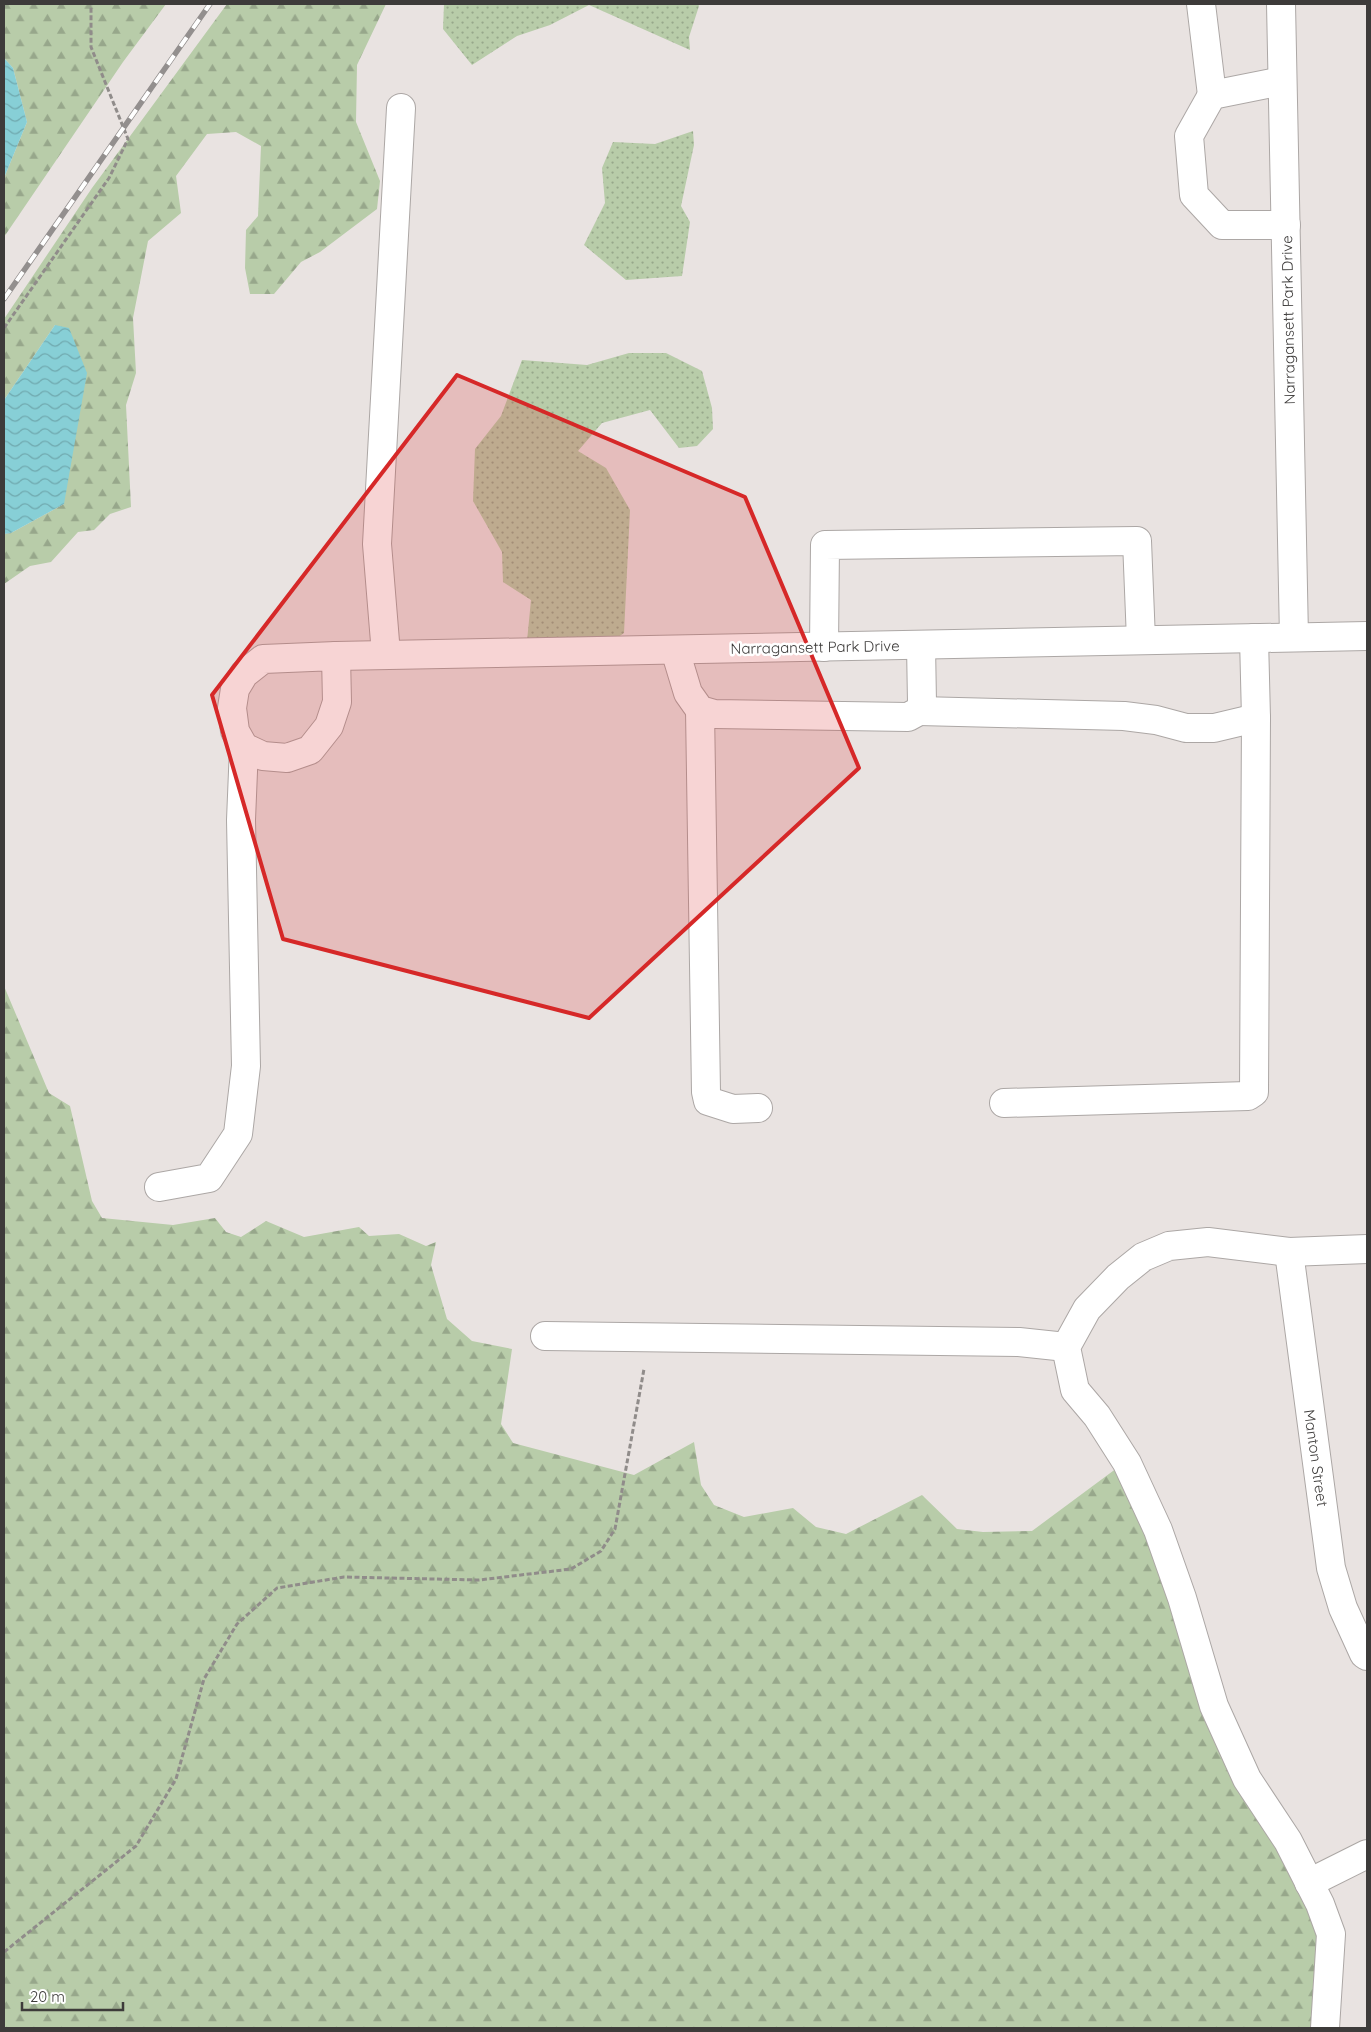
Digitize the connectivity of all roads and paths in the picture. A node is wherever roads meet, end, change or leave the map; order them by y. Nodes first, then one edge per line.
1 (91, 4) edge
2 (1201, 4) edge
3 (1281, 4) edge
4 (1282, 81) junction
5 (1212, 95) junction
6 (402, 108) dead end
7 (1286, 225) junction
8 (4, 328) edge
9 (1367, 636) edge
10 (1294, 637) junction
11 (1254, 638) junction
12 (1141, 640) junction
13 (921, 645) junction
14 (824, 647) junction
15 (675, 650) junction
16 (386, 654) junction
17 (336, 656) junction
18 (700, 710) junction
19 (919, 711) junction
20 (1256, 718) junction
21 (244, 747) junction
22 (1004, 1103) dead end
23 (758, 1108) dead end
24 (159, 1187) dead end
25 (1367, 1249) edge
26 (1289, 1252) junction
27 (545, 1336) dead end
28 (650, 1338) junction
29 (1066, 1347) junction
30 (1367, 1656) edge
31 (1367, 1854) edge
32 (1309, 1883) junction
33 (4, 1952) edge
34 (1325, 2028) edge

1 - 8 path
2 - 5 street
3 - 4 street, Narragansett Park Drive
4 - 5 street
4 - 7 street, Narragansett Park Drive
5 - 7 street
6 - 16 street
7 - 10 street, Narragansett Park Drive
9 - 10 street, Narragansett Park Drive
10 - 11 street, Narragansett Park Drive
11 - 12 street, Narragansett Park Drive
11 - 20 street
12 - 13 street, Narragansett Park Drive
12 - 14 street
13 - 14 street, Narragansett Park Drive
13 - 19 street
14 - 15 street, Narragansett Park Drive
15 - 16 street, Narragansett Park Drive
15 - 18 street
16 - 17 street, Narragansett Park Drive
17 - 21 street
17 - 21 street, Narragansett Park Drive
18 - 19 street
18 - 23 street
19 - 20 street
20 - 22 street
21 - 24 street
25 - 26 street
26 - 29 street
26 - 30 street, Manton Street
27 - 28 street
28 - 29 street
28 - 33 path
29 - 32 street
31 - 32 street
32 - 34 street

